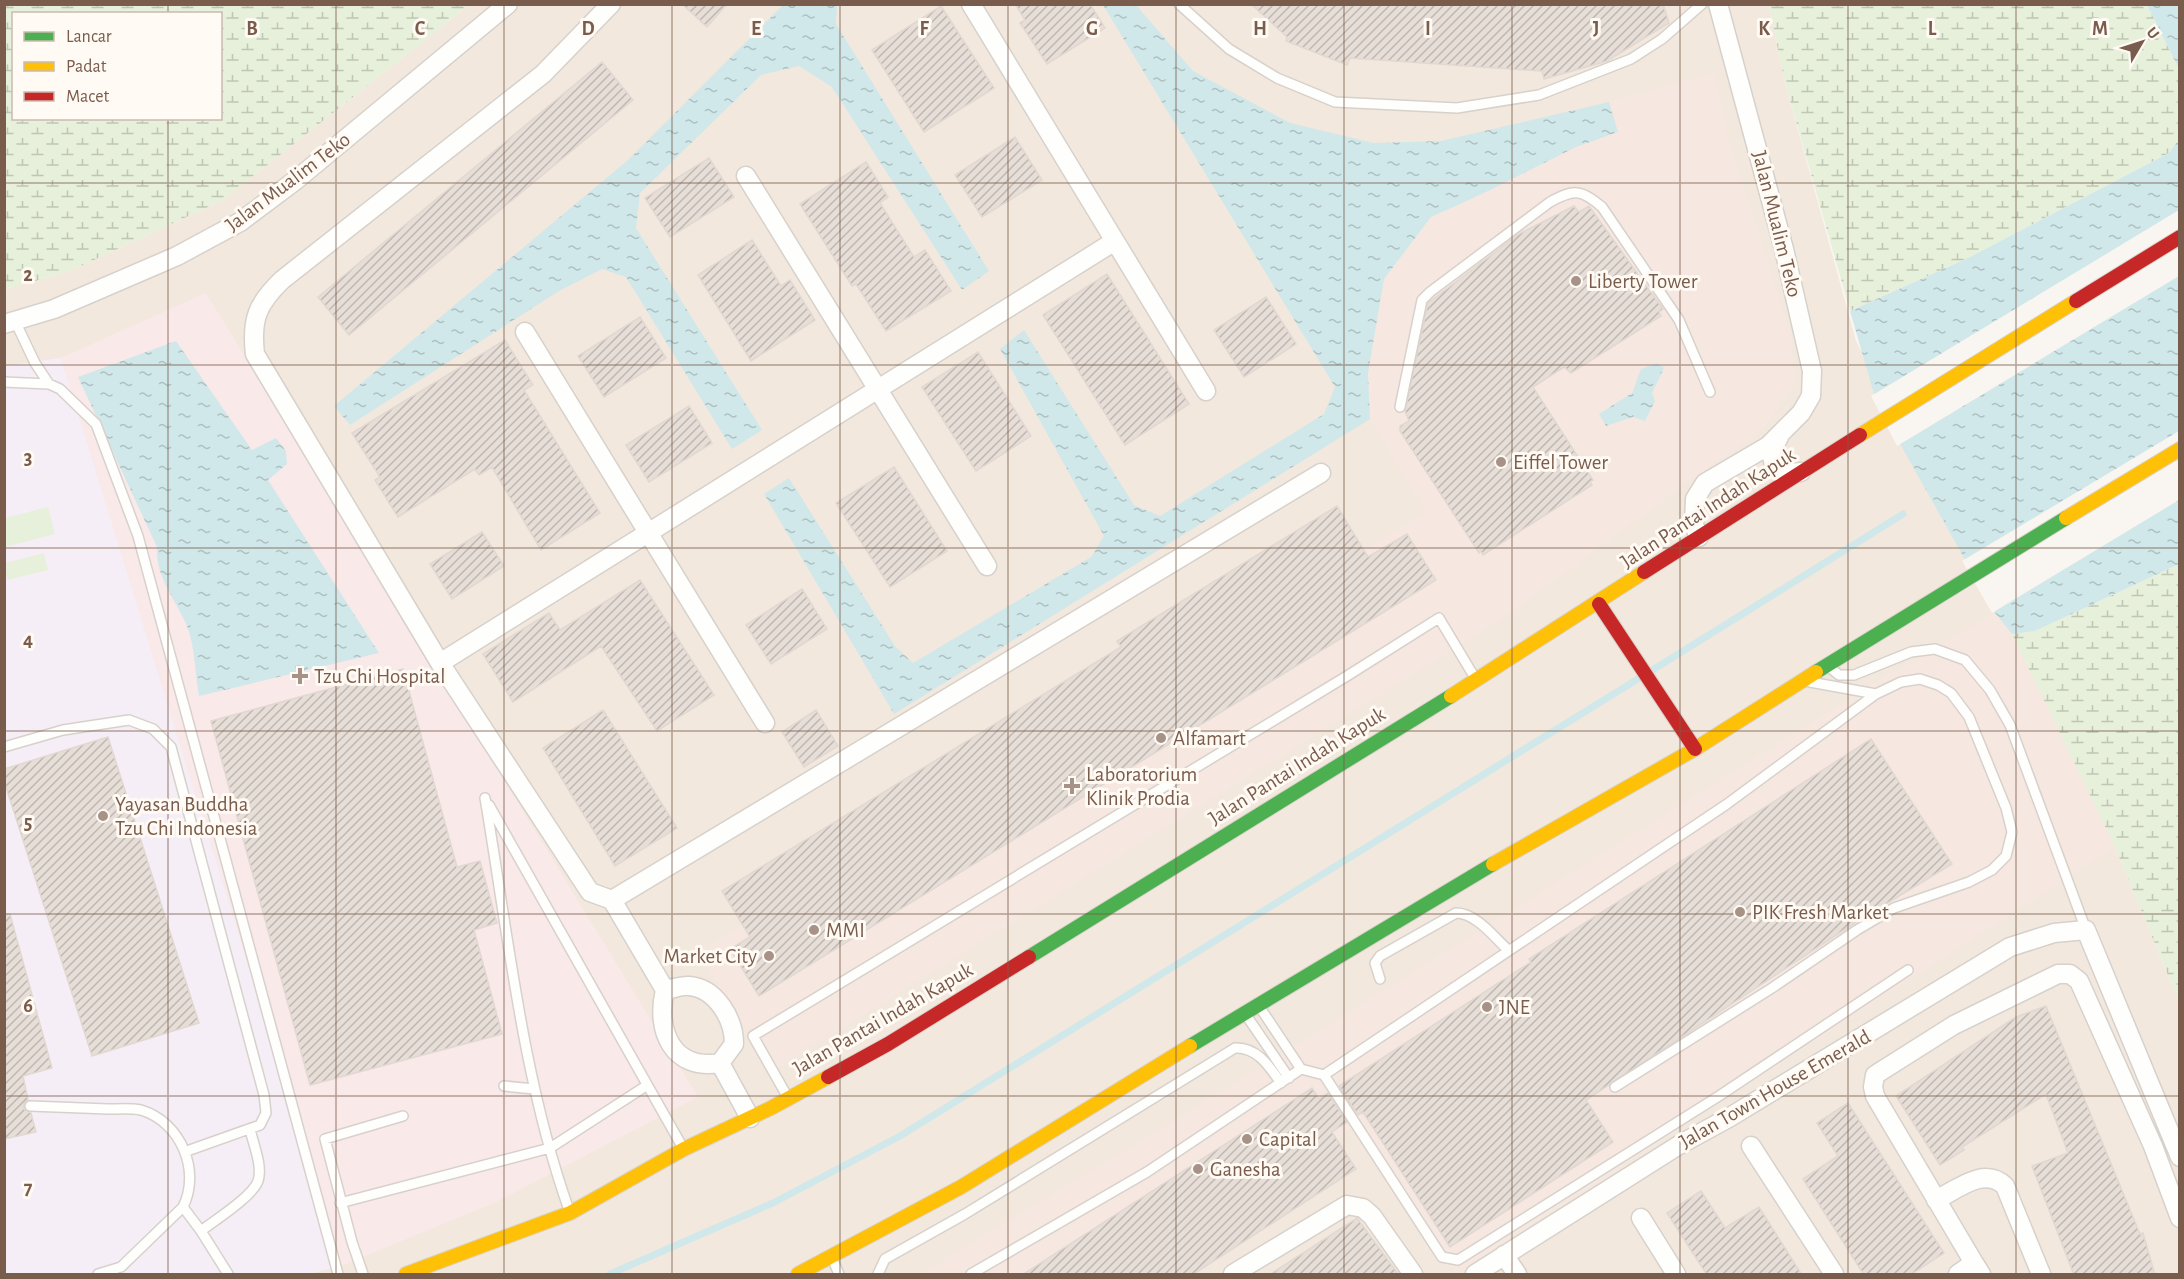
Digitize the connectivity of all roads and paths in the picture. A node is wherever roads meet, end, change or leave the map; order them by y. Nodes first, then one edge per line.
1 (508, 4) edge
2 (611, 4) edge
3 (971, 4) edge
4 (1179, 4) edge
5 (1702, 4) edge
6 (1718, 4) edge
7 (746, 176) dead end
8 (2180, 237) edge
9 (1114, 241) junction
10 (10, 322) edge
11 (525, 332) dead end
12 (4, 382) edge
13 (49, 384) junction
14 (877, 389) junction
15 (1206, 391) dead end
16 (1710, 392) dead end
17 (1400, 407) dead end
18 (1780, 435) junction
19 (2180, 449) edge
20 (1801, 472) junction
21 (1321, 473) dead end
22 (647, 534) junction
23 (1699, 537) junction
24 (987, 566) dead end
25 (1599, 604) junction
26 (440, 663) junction
27 (1827, 665) junction
28 (1476, 680) junction
29 (1802, 681) junction
30 (1876, 693) junction
31 (765, 723) dead end
32 (4, 747) edge
33 (1695, 749) junction
34 (612, 900) junction
35 (2086, 930) junction
36 (1507, 949) junction
37 (1908, 970) dead end
38 (1380, 979) dead end
39 (665, 990) junction
40 (1258, 1005) junction
41 (1245, 1013) junction
42 (720, 1063) junction
43 (1301, 1069) junction
44 (1324, 1075) junction
45 (1285, 1080) junction
46 (504, 1086) dead end
47 (646, 1086) junction
48 (1615, 1087) dead end
49 (534, 1089) junction
50 (788, 1098) junction
51 (30, 1106) dead end
52 (403, 1116) dead end
53 (750, 1118) junction
54 (250, 1129) junction
55 (1751, 1146) dead end
56 (550, 1148) junction
57 (684, 1149) junction
58 (187, 1151) junction
59 (2180, 1157) edge
60 (1936, 1200) junction
61 (340, 1203) junction
62 (183, 1207) junction
63 (570, 1213) junction
64 (1641, 1218) dead end
65 (2180, 1218) edge
66 (201, 1231) junction
67 (1504, 1256) junction
68 (832, 1258) junction
69 (1978, 1269) edge
70 (98, 1275) edge
71 (228, 1275) edge
72 (338, 1275) edge
73 (363, 1275) edge
74 (406, 1275) edge
75 (798, 1275) edge
76 (839, 1275) edge
77 (878, 1275) edge
78 (971, 1275) edge
79 (1233, 1275) edge
80 (1413, 1275) edge
81 (1475, 1275) edge
82 (1517, 1275) edge
83 (1676, 1275) edge
84 (1834, 1275) edge
85 (1958, 1275) edge
86 (2041, 1275) edge

1 - 10 street, Jalan Mualim Teko
2 - 26 street
3 - 9 street
4 - 5 lane
6 - 18 street, Jalan Mualim Teko
7 - 14 street
8 - 20 main road, Jalan Pantai Indah Kapuk
9 - 14 street
9 - 15 street
10 - 13 lane
11 - 22 street
12 - 13 lane
13 - 72 lane
14 - 22 street
14 - 24 street
16 - 17 lane
18 - 20 street
18 - 23 street, Jalan Mualim Teko
19 - 27 main road
20 - 23 main road, Jalan Pantai Indah Kapuk
21 - 34 street
22 - 26 street
22 - 31 street
23 - 25 main road, Jalan Pantai Indah Kapuk
25 - 28 main road, Jalan Pantai Indah Kapuk
25 - 33 main road
26 - 34 street
27 - 29 main road
27 - 35 lane
28 - 50 main road, Jalan Pantai Indah Kapuk
28 - 50 lane
29 - 30 lane
29 - 33 main road
30 - 36 lane
30 - 48 lane
32 - 54 lane
33 - 40 main road
34 - 39 street
35 - 59 street
35 - 67 street, Jalan Town House Emerald
36 - 38 lane
36 - 44 lane
37 - 44 lane
39 - 42 street
39 - 42 street
40 - 41 main road
40 - 43 lane
41 - 45 lane
41 - 68 main road
42 - 53 street
43 - 44 lane
43 - 45 lane
45 - 77 lane
45 - 78 lane
46 - 49 lane
47 - 49 lane
47 - 56 lane
47 - 57 lane
49 - 56 lane
50 - 53 main road, Jalan Pantai Indah Kapuk
51 - 58 lane
52 - 61 lane
53 - 57 main road, Jalan Pantai Indah Kapuk
54 - 58 lane
54 - 66 lane
55 - 84 street
56 - 61 lane
56 - 63 lane
57 - 63 main road, Jalan Pantai Indah Kapuk
58 - 62 lane
60 - 65 street
60 - 69 street
60 - 86 street
61 - 73 lane
62 - 66 lane
62 - 70 lane
63 - 74 main road, Jalan Pantai Indah Kapuk
64 - 83 street
66 - 71 lane
67 - 81 street, Jalan Town House Emerald
67 - 82 street
68 - 75 main road
68 - 76 lane
69 - 85 street
79 - 80 street

